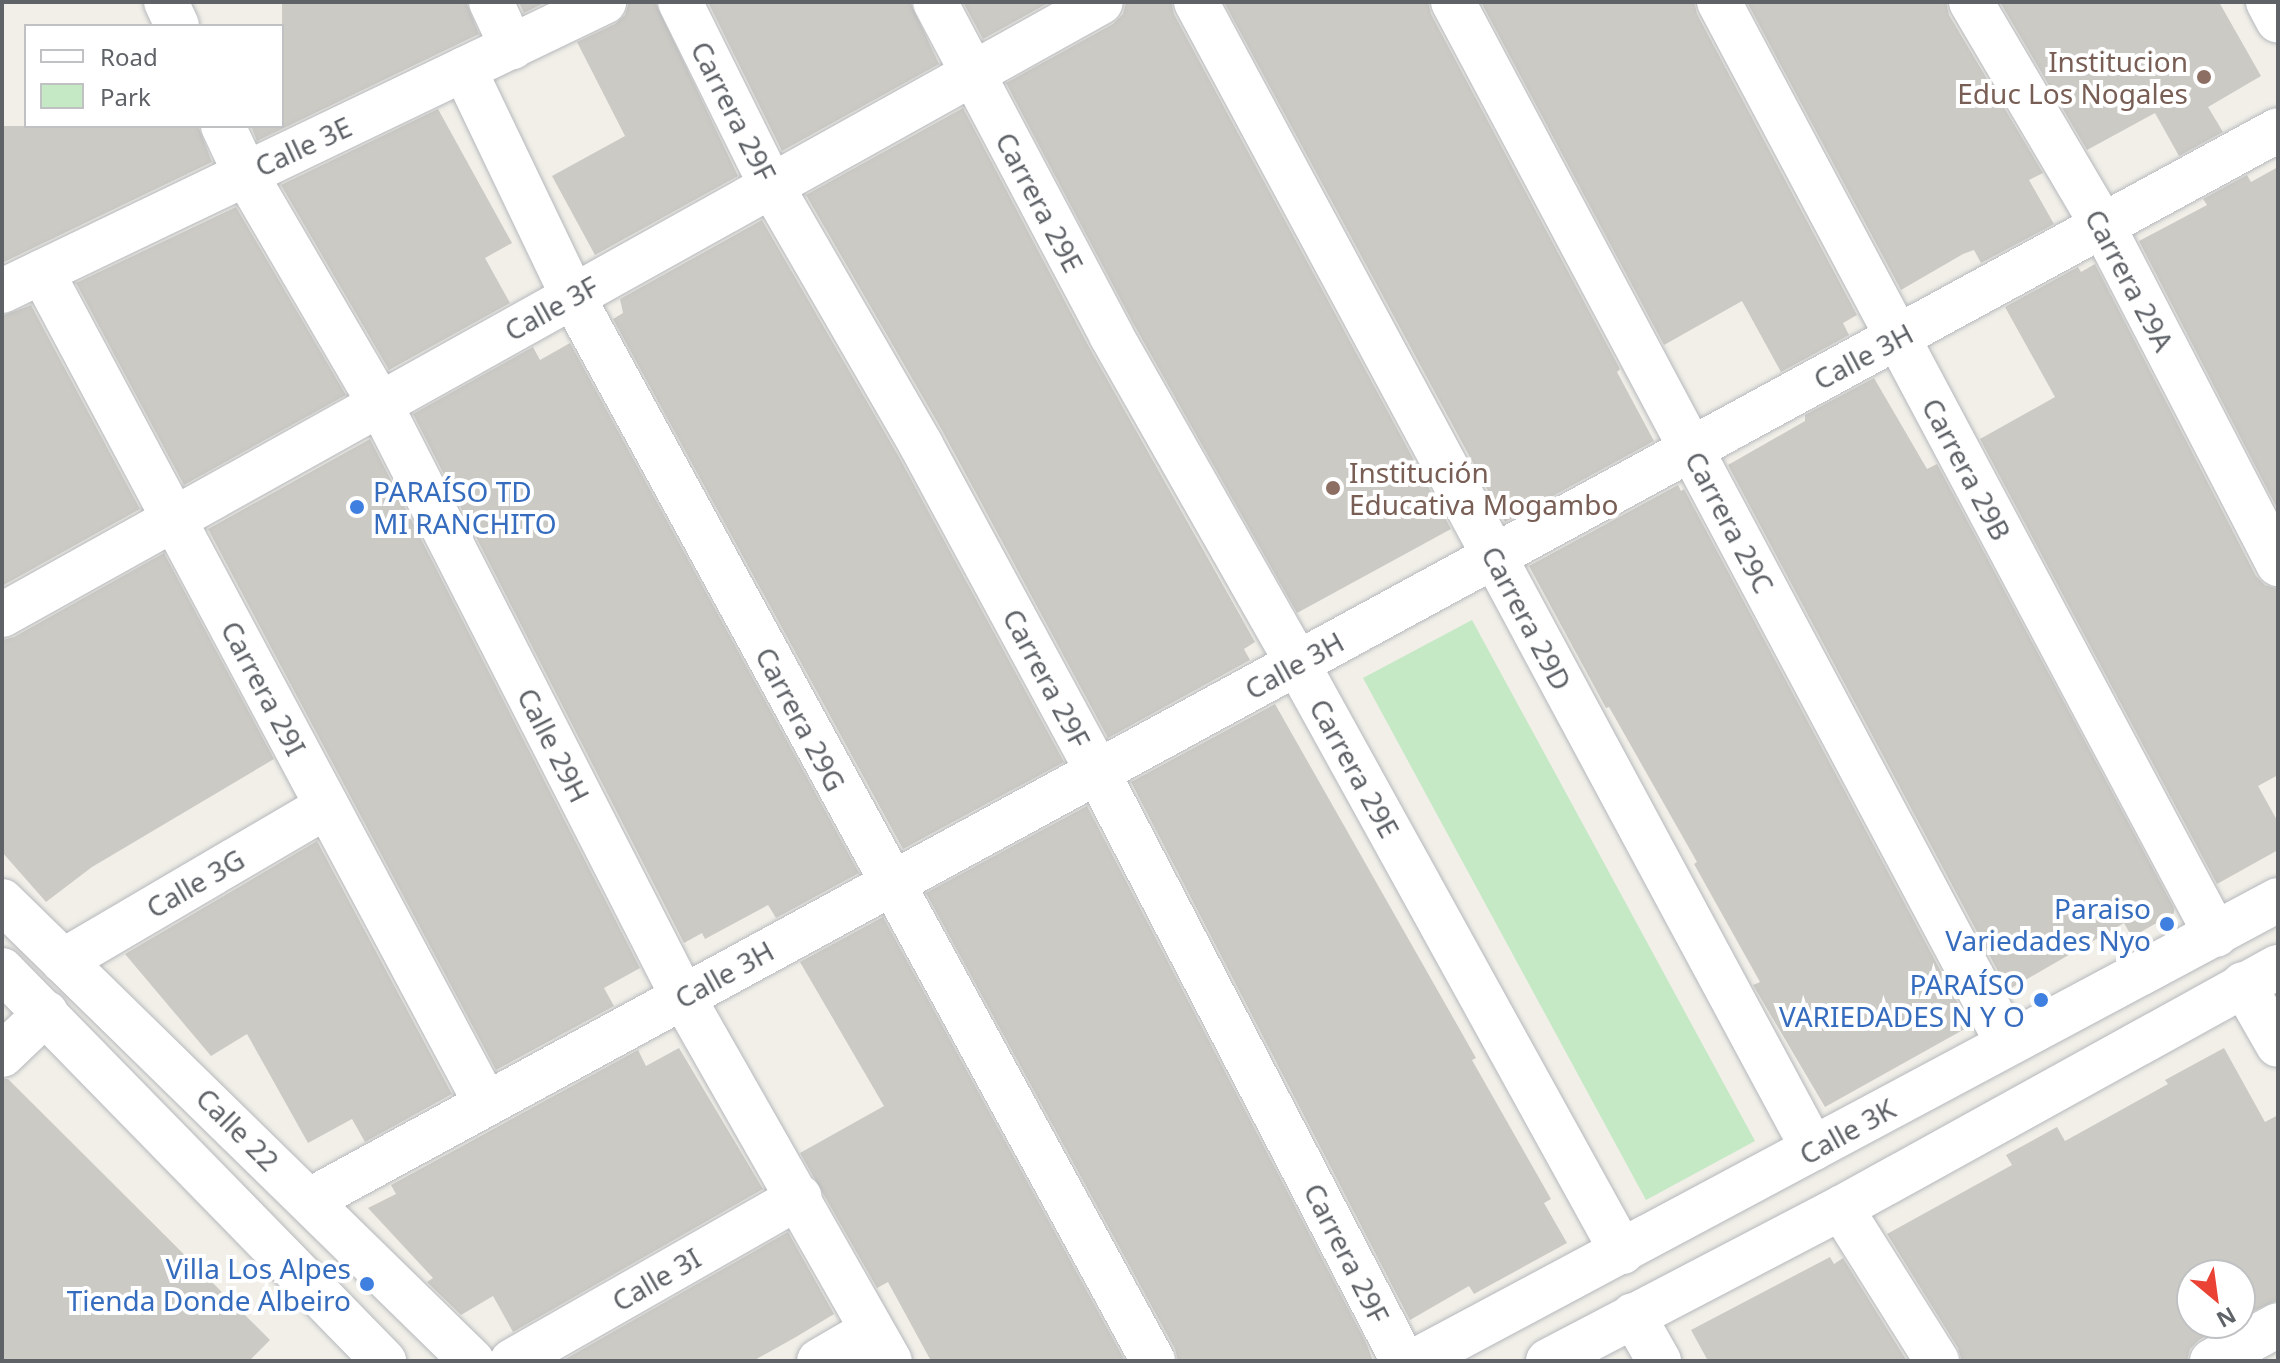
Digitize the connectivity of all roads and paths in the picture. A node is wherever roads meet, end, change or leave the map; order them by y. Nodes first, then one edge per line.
1 (166, 2) edge
2 (491, 2) edge
3 (604, 2) edge
4 (680, 2) edge
5 (935, 2) edge
6 (1101, 2) edge
7 (1196, 2) edge
8 (1453, 2) edge
9 (1719, 2) edge
10 (1971, 2) edge
11 (2268, 2) edge
12 (2278, 21) edge
13 (176, 24) edge
14 (512, 47) junction
15 (464, 69) junction
16 (971, 75) junction
17 (224, 128) edge
18 (2278, 130) edge
19 (245, 173) junction
20 (771, 185) junction
21 (2103, 226) junction
22 (42, 272) junction
23 (2, 291) edge
24 (573, 297) junction
25 (1897, 338) junction
26 (379, 402) junction
27 (1691, 448) junction
28 (174, 519) junction
29 (1493, 556) junction
30 (2278, 564) edge
31 (2, 615) edge
32 (1297, 663) junction
33 (1097, 771) junction
34 (327, 806) junction
35 (890, 884) junction
36 (2278, 900) edge
37 (2, 901) edge
38 (2216, 935) junction
39 (63, 961) junction
40 (2, 970) edge
41 (2261, 976) edge
42 (683, 997) junction
43 (46, 1013) junction
44 (2007, 1042) junction
45 (2278, 1045) edge
46 (2, 1055) edge
47 (486, 1104) junction
48 (1813, 1149) junction
49 (799, 1197) junction
50 (310, 1200) junction
51 (1841, 1208) junction
52 (1622, 1252) junction
53 (1633, 1315) junction
54 (2278, 1325) edge
55 (881, 1346) edge
56 (384, 1361) edge
57 (472, 1361) edge
58 (512, 1361) edge
59 (819, 1361) edge
60 (1153, 1361) edge
61 (1403, 1361) edge
62 (1415, 1361) edge
63 (1548, 1361) edge
64 (1659, 1361) edge
65 (1937, 1361) edge
66 (2212, 1361) edge

1 - 13 street
2 - 14 street
3 - 14 street, Calle 3E
4 - 20 street, Carrera 29F
5 - 16 street, Carrera 29E
6 - 16 street, Calle 3F
7 - 29 street, Carrera 29D
8 - 27 street, Carrera 29C
9 - 25 street, Carrera 29B
10 - 21 street, Carrera 29A
11 - 12 street
14 - 15 street, Calle 3E
15 - 19 street, Calle 3E
15 - 24 street, Carrera 29G
16 - 20 street, Calle 3F
16 - 32 street, Carrera 29E
17 - 19 street, Calle 29H
18 - 21 street, Calle 3H
19 - 22 street, Calle 3E
19 - 26 street, Calle 29H
20 - 24 street, Calle 3F
20 - 33 street, Carrera 29F
21 - 25 street, Calle 3H
21 - 30 street, Carrera 29A
22 - 23 street, Calle 3E
22 - 28 street, Carrera 29I
24 - 26 street, Calle 3F
24 - 35 street, Carrera 29G
25 - 27 street, Calle 3H
25 - 38 street, Carrera 29B
26 - 28 street, Calle 3F
26 - 42 street, Calle 29H
27 - 29 street, Calle 3H
27 - 44 street, Carrera 29C
28 - 31 street, Calle 3F
28 - 34 street, Carrera 29I
29 - 32 street, Calle 3H
29 - 48 street, Carrera 29D
32 - 33 street, Calle 3H
32 - 52 street, Carrera 29E
33 - 35 street, Calle 3H
33 - 61 street, Carrera 29F
34 - 39 street, Calle 3G
34 - 47 street, Carrera 29I
35 - 42 street, Calle 3H
35 - 60 street, Carrera 29G
36 - 38 street, Calle 3K
37 - 39 street, Calle 22
38 - 44 street, Calle 3K
39 - 50 street, Calle 22
40 - 43 street, Calle 22
41 - 45 street
41 - 51 street
42 - 47 street, Calle 3H
42 - 49 street, Calle 29H
43 - 46 street
43 - 56 street, Calle 22
44 - 48 street, Calle 3K
47 - 50 street, Calle 3H
48 - 52 street, Calle 3K
49 - 55 street, Calle 29H
49 - 58 street, Calle 3I
50 - 57 street, Calle 22
51 - 53 street
51 - 65 street
52 - 62 street, Calle 3K
53 - 63 street
53 - 64 street
54 - 66 street
55 - 59 street

